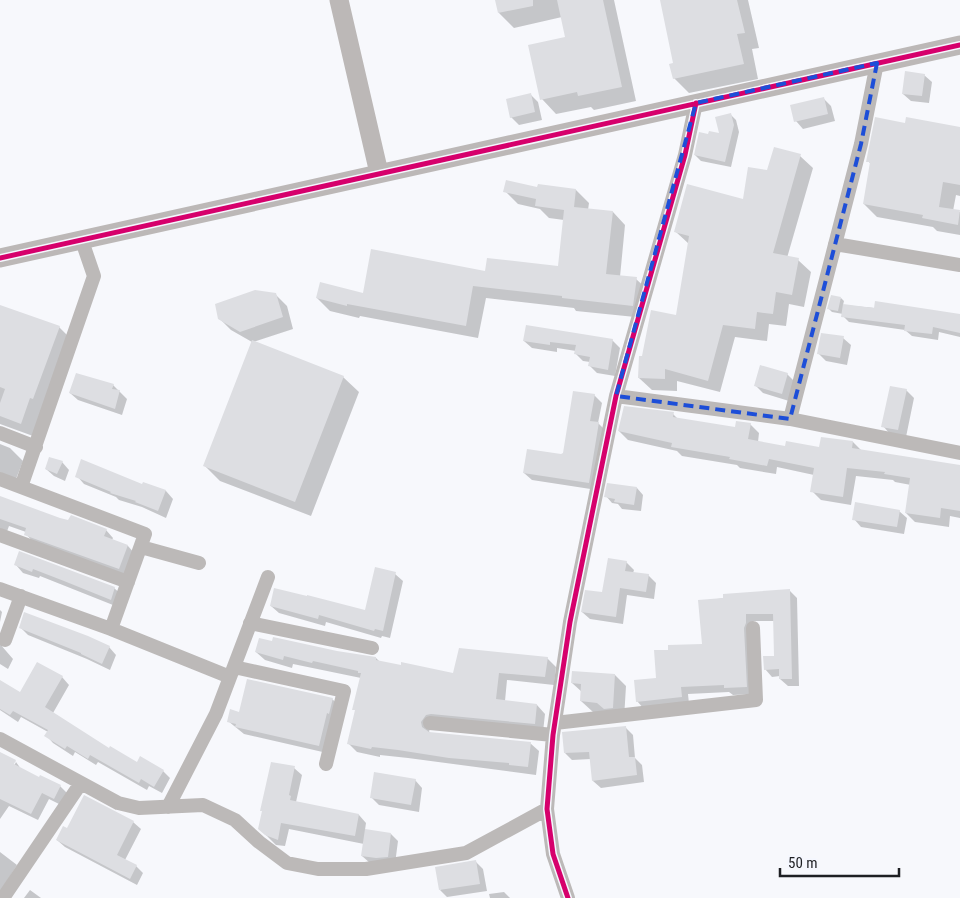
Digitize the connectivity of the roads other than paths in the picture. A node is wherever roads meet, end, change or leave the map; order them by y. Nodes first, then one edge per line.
1 (339, 0) edge
2 (960, 45) edge
3 (877, 63) junction
4 (696, 103) junction
5 (378, 173) junction
6 (82, 241) junction
7 (835, 244) junction
8 (0, 258) edge
9 (960, 265) edge
10 (616, 396) junction
11 (790, 419) junction
12 (0, 434) edge
13 (36, 447) junction
14 (960, 452) edge
15 (0, 479) edge
16 (21, 487) junction
17 (0, 535) edge
18 (140, 547) junction
19 (199, 563) dead end
20 (268, 577) dead end
21 (128, 582) junction
22 (0, 589) edge
23 (20, 596) junction
24 (250, 623) junction
25 (754, 628) dead end
26 (111, 629) junction
27 (5, 640) dead end
28 (372, 648) dead end
29 (232, 672) junction
30 (430, 723) dead end
31 (554, 729) junction
32 (0, 739) edge
33 (326, 764) dead end
34 (81, 783) junction
35 (168, 807) junction
36 (547, 809) junction
37 (3, 898) edge
38 (568, 898) edge

1 - 5 street
2 - 3 street
3 - 4 street
3 - 7 street
4 - 5 street
4 - 10 street
5 - 6 street
6 - 8 street
6 - 13 street
7 - 9 street
7 - 11 street
10 - 11 street
10 - 31 street
11 - 14 street
12 - 13 street
13 - 16 street
15 - 16 street
16 - 18 street
17 - 21 street
18 - 19 street
18 - 21 street
20 - 24 street
21 - 26 street
22 - 23 street
23 - 26 street
23 - 27 street
24 - 28 street
24 - 29 street
25 - 31 street
26 - 29 street
29 - 33 street
29 - 35 street
30 - 31 street
31 - 36 street
32 - 34 street
34 - 35 street
34 - 37 street
35 - 36 street
36 - 38 street

